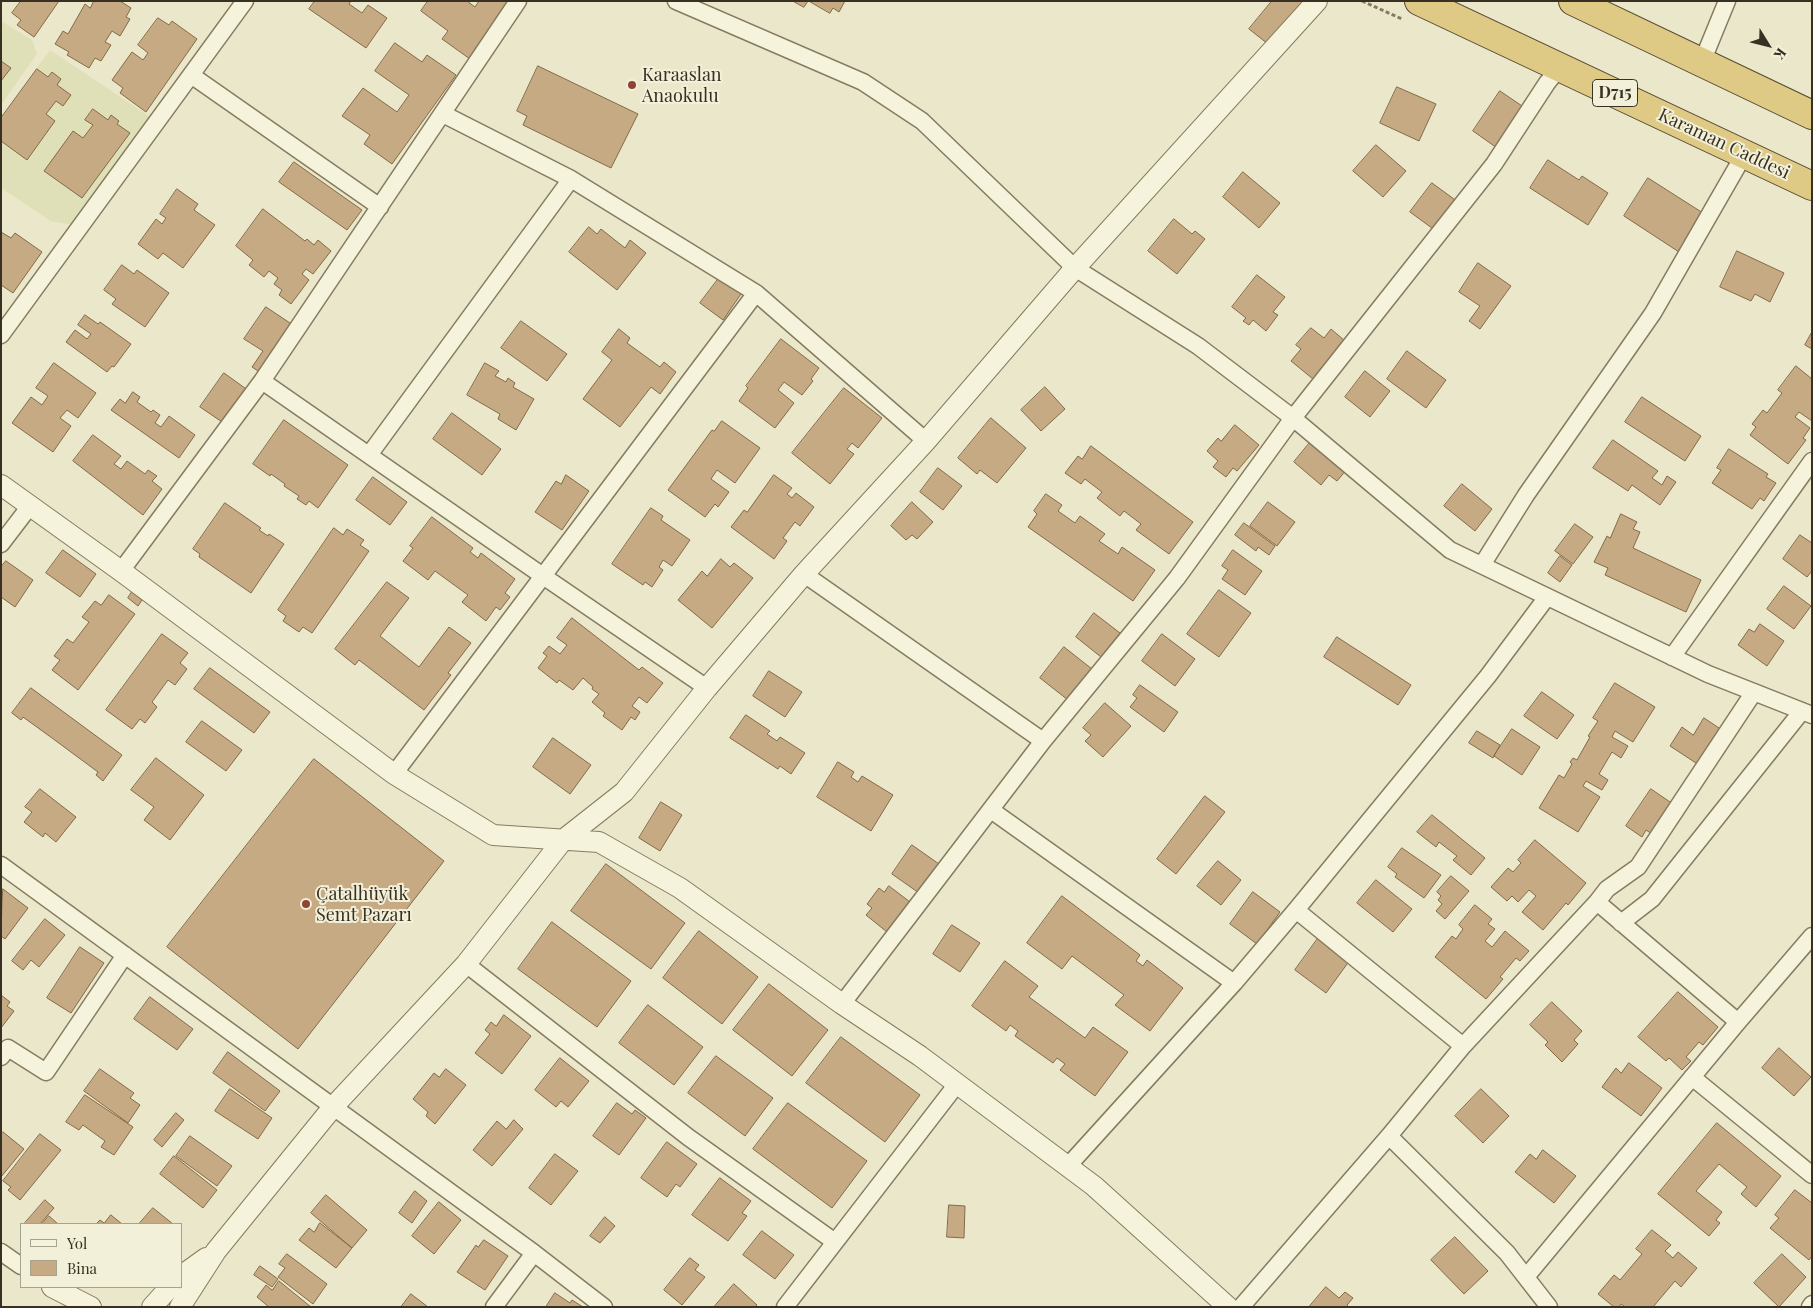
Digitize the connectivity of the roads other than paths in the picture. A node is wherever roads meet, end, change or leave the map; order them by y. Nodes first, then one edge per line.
1 (245, 1) edge
2 (518, 1) edge
3 (676, 1) edge
4 (1317, 1) edge
5 (1419, 1) edge
6 (1572, 1) edge
7 (1727, 1) edge
8 (1702, 62) junction
9 (1560, 67) junction
10 (191, 75) junction
11 (443, 114) junction
12 (1812, 115) edge
13 (1745, 153) junction
14 (571, 179) junction
15 (1812, 186) edge
16 (380, 207) junction
17 (1075, 268) junction
18 (756, 293) junction
19 (1, 335) edge
20 (262, 380) junction
21 (1292, 418) junction
22 (926, 441) junction
23 (369, 455) junction
24 (1812, 461) edge
25 (1, 485) edge
26 (30, 506) junction
27 (1, 544) edge
28 (1482, 565) junction
29 (121, 571) junction
30 (804, 574) junction
31 (542, 576) junction
32 (1547, 597) junction
33 (1672, 657) junction
34 (707, 688) junction
35 (1754, 692) junction
36 (1807, 713) edge
37 (1043, 741) junction
38 (394, 774) junction
39 (991, 810) junction
40 (563, 840) junction
41 (1, 865) edge
42 (1597, 902) junction
43 (1296, 910) junction
44 (1621, 922) junction
45 (1812, 936) edge
46 (125, 955) junction
47 (466, 964) junction
48 (1234, 983) junction
49 (842, 1004) junction
50 (1738, 1022) junction
51 (1463, 1046) junction
52 (1, 1057) edge
53 (1692, 1077) junction
54 (957, 1084) junction
55 (332, 1106) junction
56 (1388, 1136) junction
57 (1068, 1166) junction
58 (1812, 1175) edge
59 (835, 1242) junction
60 (216, 1251) junction
61 (1, 1252) edge
62 (534, 1253) junction
63 (20, 1265) edge
64 (182, 1275) edge
65 (1526, 1278) junction
66 (49, 1288) edge
67 (54, 1288) edge
68 (169, 1288) edge
69 (65, 1307) edge
70 (92, 1307) edge
71 (152, 1307) edge
72 (180, 1307) edge
73 (494, 1307) edge
74 (604, 1307) edge
75 (786, 1307) edge
76 (1228, 1307) edge
77 (1241, 1307) edge
78 (1549, 1307) edge

1 - 10 street
2 - 11 street
3 - 17 street
4 - 17 street
5 - 9 highway, Karaman Caddesi / D715
6 - 8 highway
7 - 8 street
8 - 12 highway
9 - 13 highway, Karaman Caddesi / D715
9 - 21 street
10 - 16 street
10 - 19 street
11 - 14 street
11 - 16 street
13 - 15 highway, Karaman Caddesi / D715
13 - 28 street
14 - 18 street
14 - 23 street
16 - 20 street
17 - 21 street
17 - 22 street
18 - 22 street
18 - 31 street
20 - 23 street
20 - 29 street
21 - 28 street
21 - 37 street
22 - 30 street
23 - 31 street
24 - 33 street
25 - 26 street
26 - 27 street
26 - 29 street
28 - 32 street
29 - 38 street
30 - 34 street
30 - 37 street
31 - 34 street
31 - 38 street
32 - 33 street
32 - 43 street
33 - 35 street
34 - 40 street
35 - 36 street
35 - 42 street
36 - 44 street
37 - 39 street
38 - 40 street
39 - 48 street
39 - 49 street
40 - 47 street
40 - 49 street
41 - 46 street
42 - 44 street
42 - 51 street
43 - 48 street
43 - 51 street
44 - 50 street
45 - 50 street
46 - 52 street
46 - 55 street
47 - 55 street
47 - 59 street
48 - 57 street
49 - 54 street
50 - 53 street
51 - 56 street
53 - 58 street
53 - 65 street
54 - 57 street
54 - 59 street
55 - 60 street
55 - 62 street
56 - 65 street
56 - 77 street
57 - 76 street
59 - 75 street
60 - 64 street
60 - 72 street
61 - 63 street
62 - 73 street
62 - 74 street
65 - 78 street
66 - 69 street
67 - 70 street
68 - 71 street

